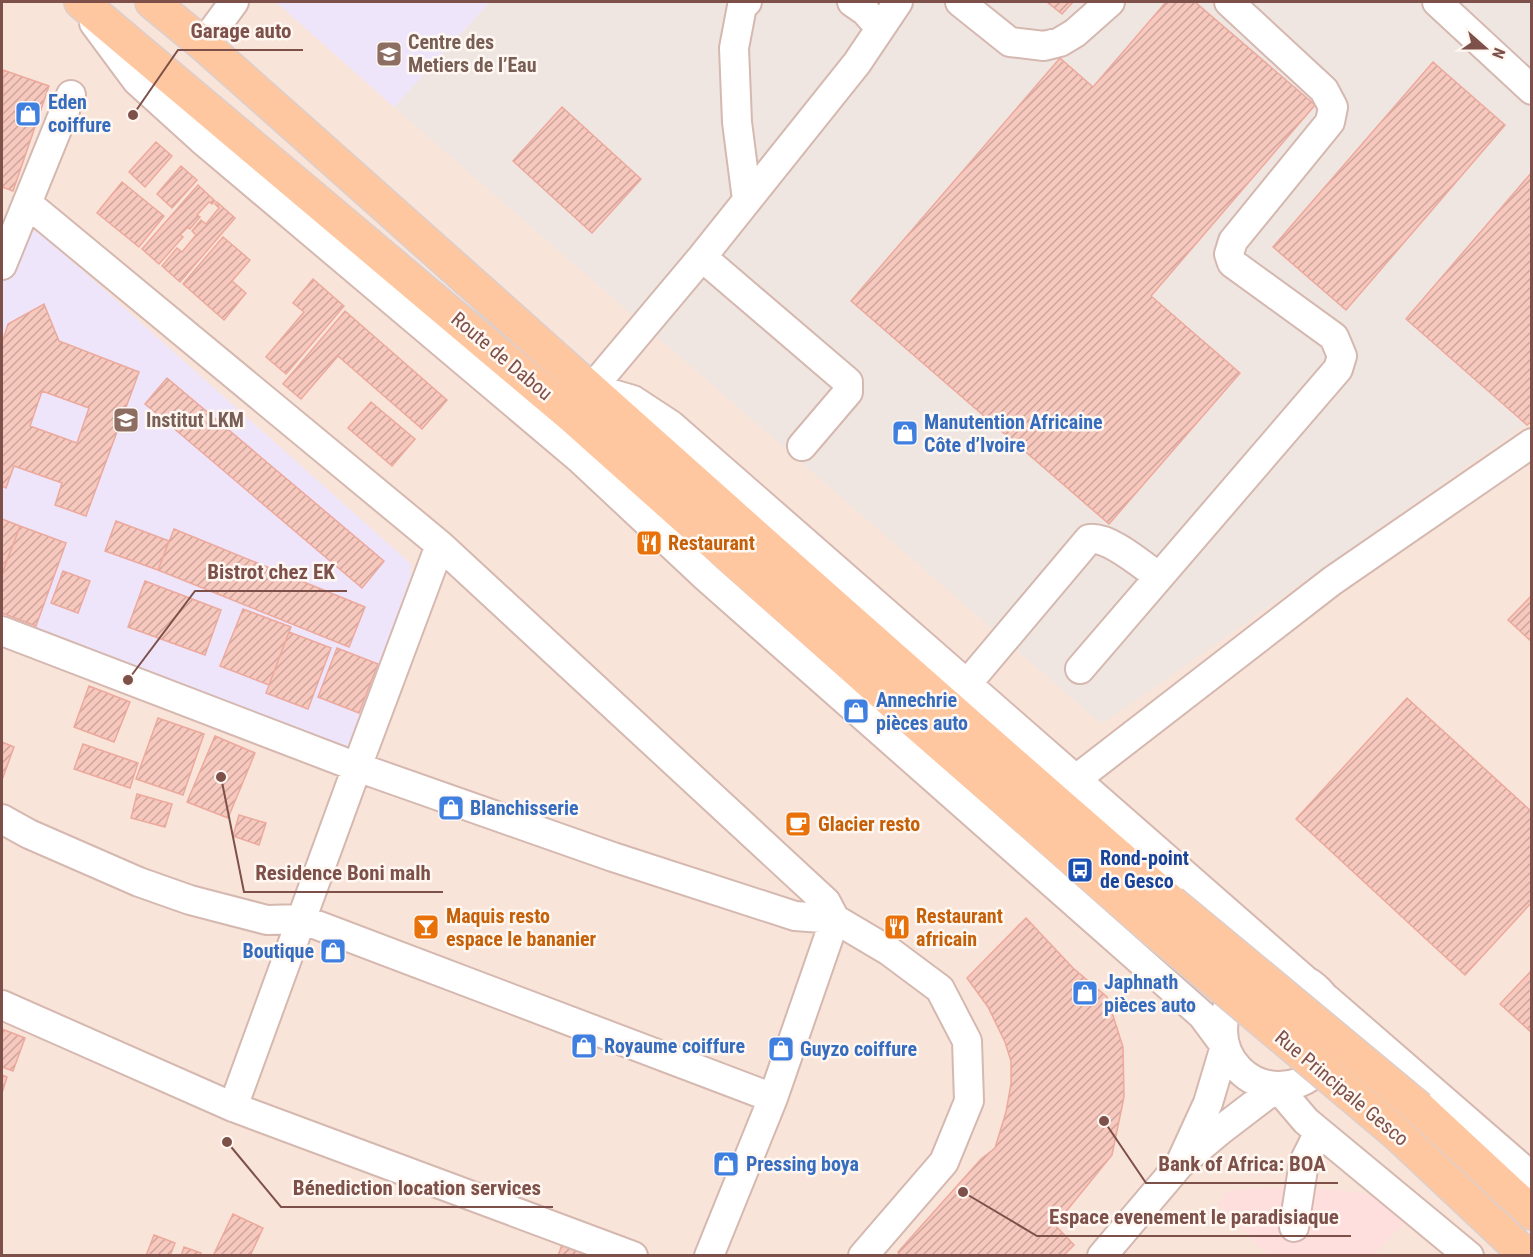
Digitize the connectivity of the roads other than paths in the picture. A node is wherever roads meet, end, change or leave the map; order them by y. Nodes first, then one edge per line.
1 (79, 2) edge
2 (152, 2) edge
3 (234, 2) edge
4 (852, 2) edge
5 (898, 2) edge
6 (960, 2) edge
7 (1110, 2) edge
8 (1228, 2) edge
9 (1437, 2) edge
10 (743, 3) edge
11 (880, 28) junction
12 (203, 44) junction
13 (1532, 90) edge
14 (71, 95) dead end
15 (747, 200) junction
16 (27, 203) junction
17 (702, 257) junction
18 (2, 265) edge
19 (591, 388) junction
20 (1532, 443) edge
21 (802, 446) dead end
22 (440, 546) junction
23 (1159, 577) junction
24 (2, 631) edge
25 (1080, 669) dead end
26 (966, 685) junction
27 (924, 709) junction
28 (357, 767) junction
29 (1075, 780) junction
30 (2, 819) edge
31 (1161, 915) junction
32 (301, 919) junction
33 (835, 919) junction
34 (1304, 979) junction
35 (1327, 999) junction
36 (2, 1005) edge
37 (1225, 1046) junction
38 (1277, 1087) junction
39 (772, 1098) junction
40 (233, 1107) junction
41 (1319, 1132) junction
42 (1180, 1164) junction
43 (1532, 1177) edge
44 (1532, 1214) edge
45 (1294, 1227) dead end
46 (633, 1256) edge
47 (709, 1256) edge
48 (863, 1256) edge
49 (1102, 1256) edge
50 (1469, 1256) edge
51 (1527, 1256) edge

1 - 27 main road, Route de Dabou
1 - 37 street
2 - 12 main road, Route de Dabou
3 - 12 street
4 - 11 street
5 - 11 street
6 - 7 street
8 - 23 street
9 - 13 street
10 - 15 street
11 - 15 street
12 - 19 main road, Route de Dabou
14 - 16 street
15 - 17 street
16 - 18 street
16 - 22 street
17 - 19 street
17 - 21 street
19 - 26 street
19 - 27 main road, Route de Dabou
20 - 29 street
22 - 28 street
22 - 33 street
23 - 25 street
23 - 26 street
24 - 28 street
26 - 29 street
27 - 31 main road
28 - 32 street
28 - 33 street
29 - 34 street
30 - 32 street
31 - 44 main road, Rue Principale Gesco, bridge
31 - 51 main road, Rue Principale Gesco, bridge
32 - 39 street
32 - 40 street
33 - 39 street
33 - 48 street
34 - 35 street
34 - 37 street
35 - 38 street
35 - 43 street
36 - 40 street
37 - 38 street
37 - 42 street
38 - 41 street
38 - 42 street
39 - 47 street
40 - 46 street
41 - 45 street
41 - 50 street
42 - 49 street

